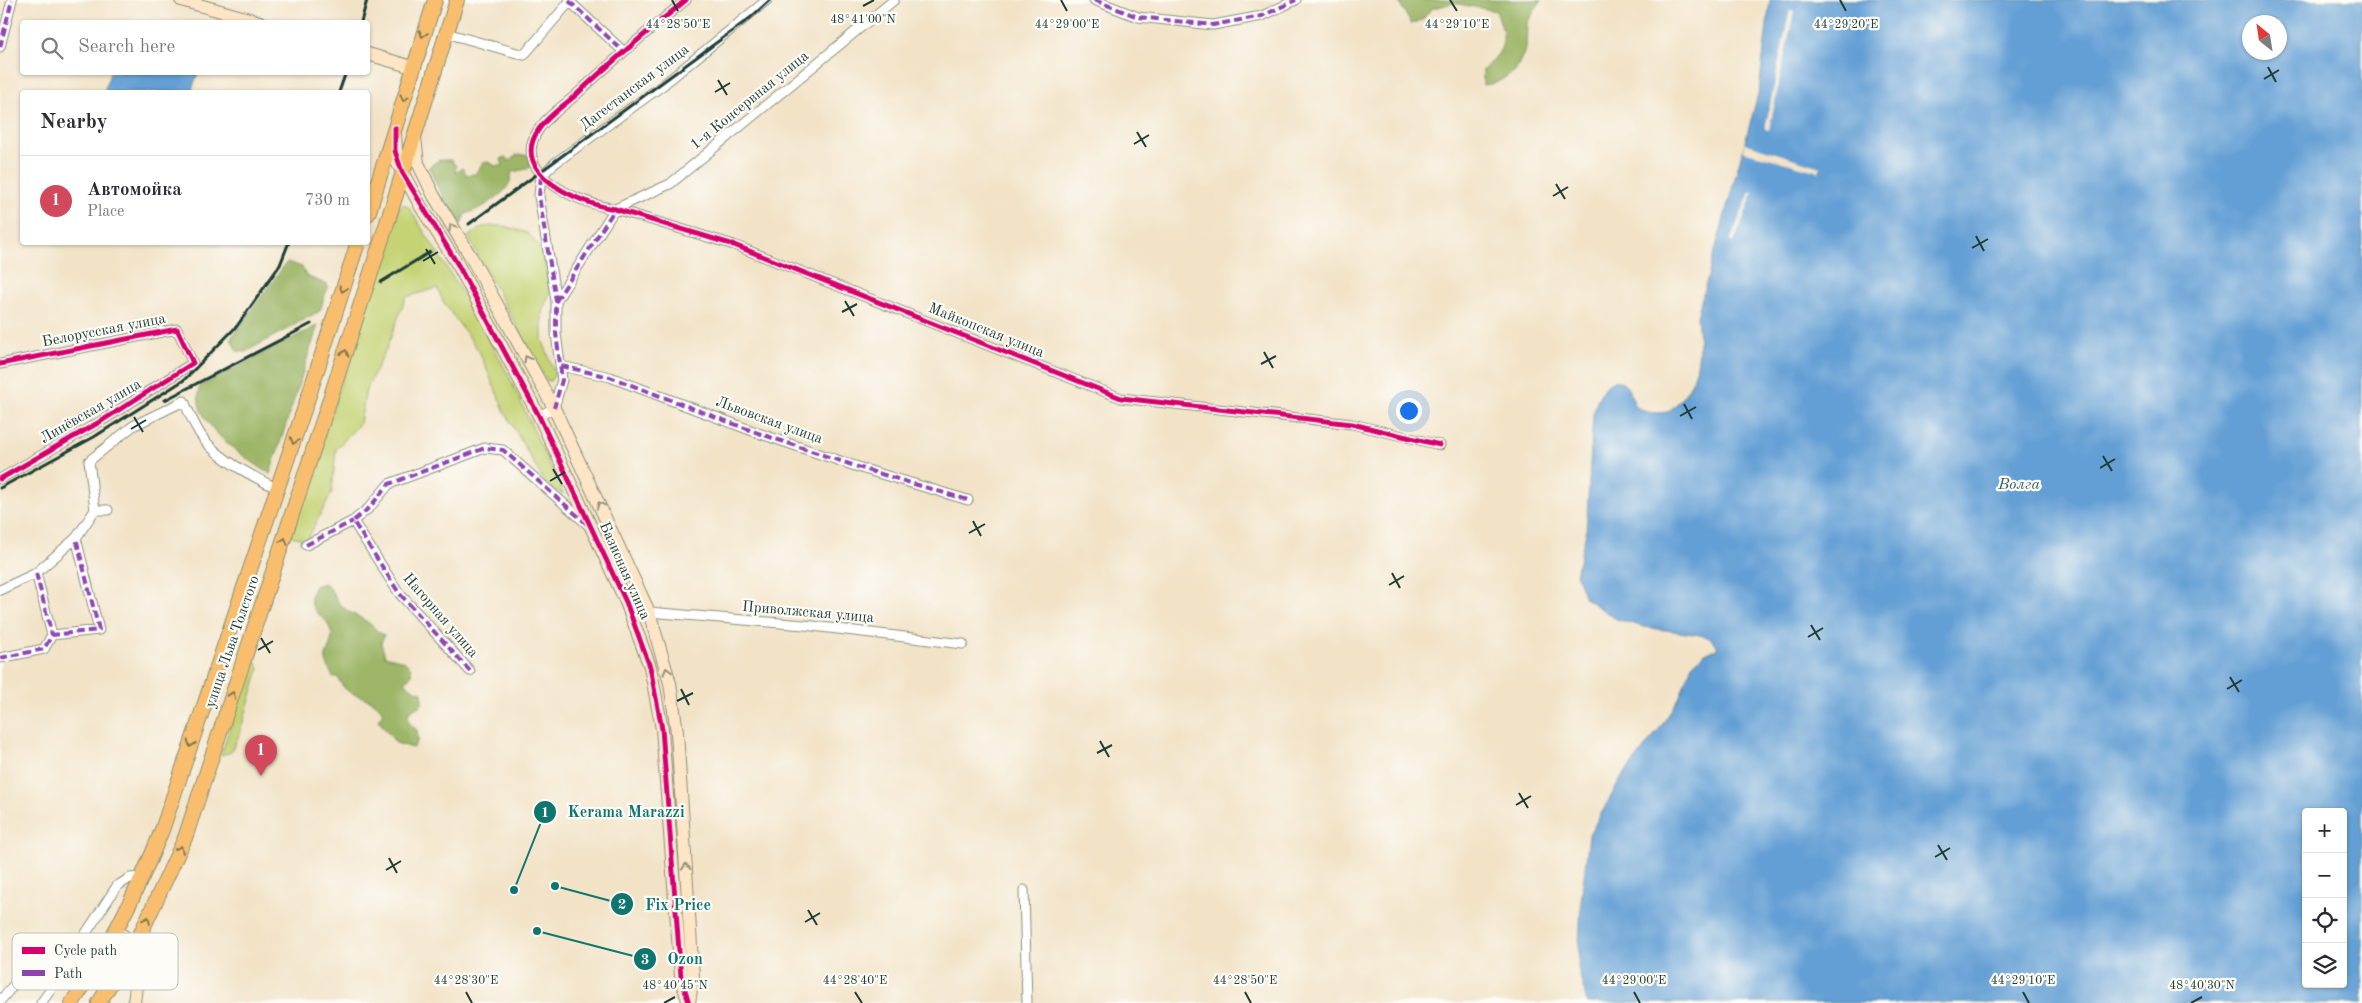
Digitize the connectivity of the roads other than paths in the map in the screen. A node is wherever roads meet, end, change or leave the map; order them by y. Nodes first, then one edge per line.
1 (12, 0) edge
2 (181, 0) edge
3 (435, 0) edge
4 (457, 0) edge
5 (686, 0) edge
6 (767, 0) edge
7 (894, 0) edge
8 (1094, 0) edge
9 (1296, 0) edge
10 (570, 1) edge
11 (253, 20) edge
12 (446, 33) junction
13 (0, 47) edge
14 (624, 51) junction
15 (370, 55) edge
16 (412, 67) junction
17 (395, 128) junction
18 (407, 159) junction
19 (383, 165) junction
20 (402, 172) junction
21 (541, 176) junction
22 (394, 199) junction
23 (419, 203) junction
24 (370, 207) edge
25 (615, 209) junction
26 (357, 245) edge
27 (556, 301) junction
28 (193, 363) joint
29 (0, 364) edge
30 (561, 366) junction
31 (554, 408) junction
32 (539, 416) junction
33 (1440, 446) dead end
34 (0, 479) edge
35 (278, 489) junction
36 (968, 500) dead end
37 (95, 510) junction
38 (108, 510) dead end
39 (353, 521) junction
40 (592, 529) junction
41 (76, 538) junction
42 (306, 545) dead end
43 (36, 573) junction
44 (0, 590) edge
45 (649, 612) junction
46 (52, 635) junction
47 (963, 644) dead end
48 (0, 658) edge
49 (470, 671) dead end
50 (143, 877) junction
51 (1024, 890) dead end
52 (115, 930) junction
53 (86, 933) edge
54 (113, 933) edge
55 (120, 933) edge
56 (140, 933) edge
57 (12, 987) edge
58 (50, 990) edge
59 (80, 990) edge
60 (107, 990) edge
61 (135, 990) edge
62 (0, 1001) edge
63 (41, 1003) edge
64 (72, 1003) edge
65 (99, 1003) edge
66 (134, 1003) edge
67 (689, 1003) edge
68 (1027, 1003) edge

1 - 13 street
2 - 11 street
3 -> 16 main road
4 - 12 main road, улица Льва Толстого
5 - 14 street
6 - 21 street, Дагестанская улица
7 - 25 street, 1-я Консервная улица
8 - 9 street
10 - 12 street
10 - 14 street
12 - 18 main road, улица Льва Толстого
14 - 21 street
15 - 16 street
16 -> 17 main road
17 - 18 street
17 - 19 main road
18 - 19 street
18 - 20 main road, улица Льва Толстого
31 -> 18 street, Базисная улица, bridge
19 - 24 main road
20 - 22 main road, улица Льва Толстого
20 - 23 street, Базисная улица
21 - 25 street, Майкопская улица
21 - 27 street
22 - 23 street
56 -> 22 main road, улица Льва Толстого, bridge
23 - 32 street, Базисная улица, bridge
25 - 27 street
25 - 33 street, Майкопская улица
26 -> 35 main road, улица Льва Толстого, bridge
27 - 30 street
28 - 29 street, Белорусская улица
28 - 34 street, Линёвская улица
30 - 31 street
30 - 36 street, Львовская улица
31 - 32 street
45 -> 31 street, Базисная улица
32 - 40 street, Базисная улица
35 - 37 street
35 -> 50 main road, улица Льва Толстого
37 - 38 street
37 - 41 street
39 - 40 street
39 - 42 street
39 - 49 street, Нагорная улица
40 - 67 street, Базисная улица
41 - 43 street
41 - 46 street
43 - 44 street
43 - 46 street
45 - 47 street, Приволжская улица
67 -> 45 street, Базисная улица
46 - 48 street
50 - 52 main road, улица Льва Толстого
50 - 53 street
51 - 68 street
52 - 54 main road, улица Льва Толстого
52 - 55 street
57 - 62 street
58 - 63 street
59 - 64 main road, улица Льва Толстого
60 - 65 main road, улица Льва Толстого
61 - 66 street

